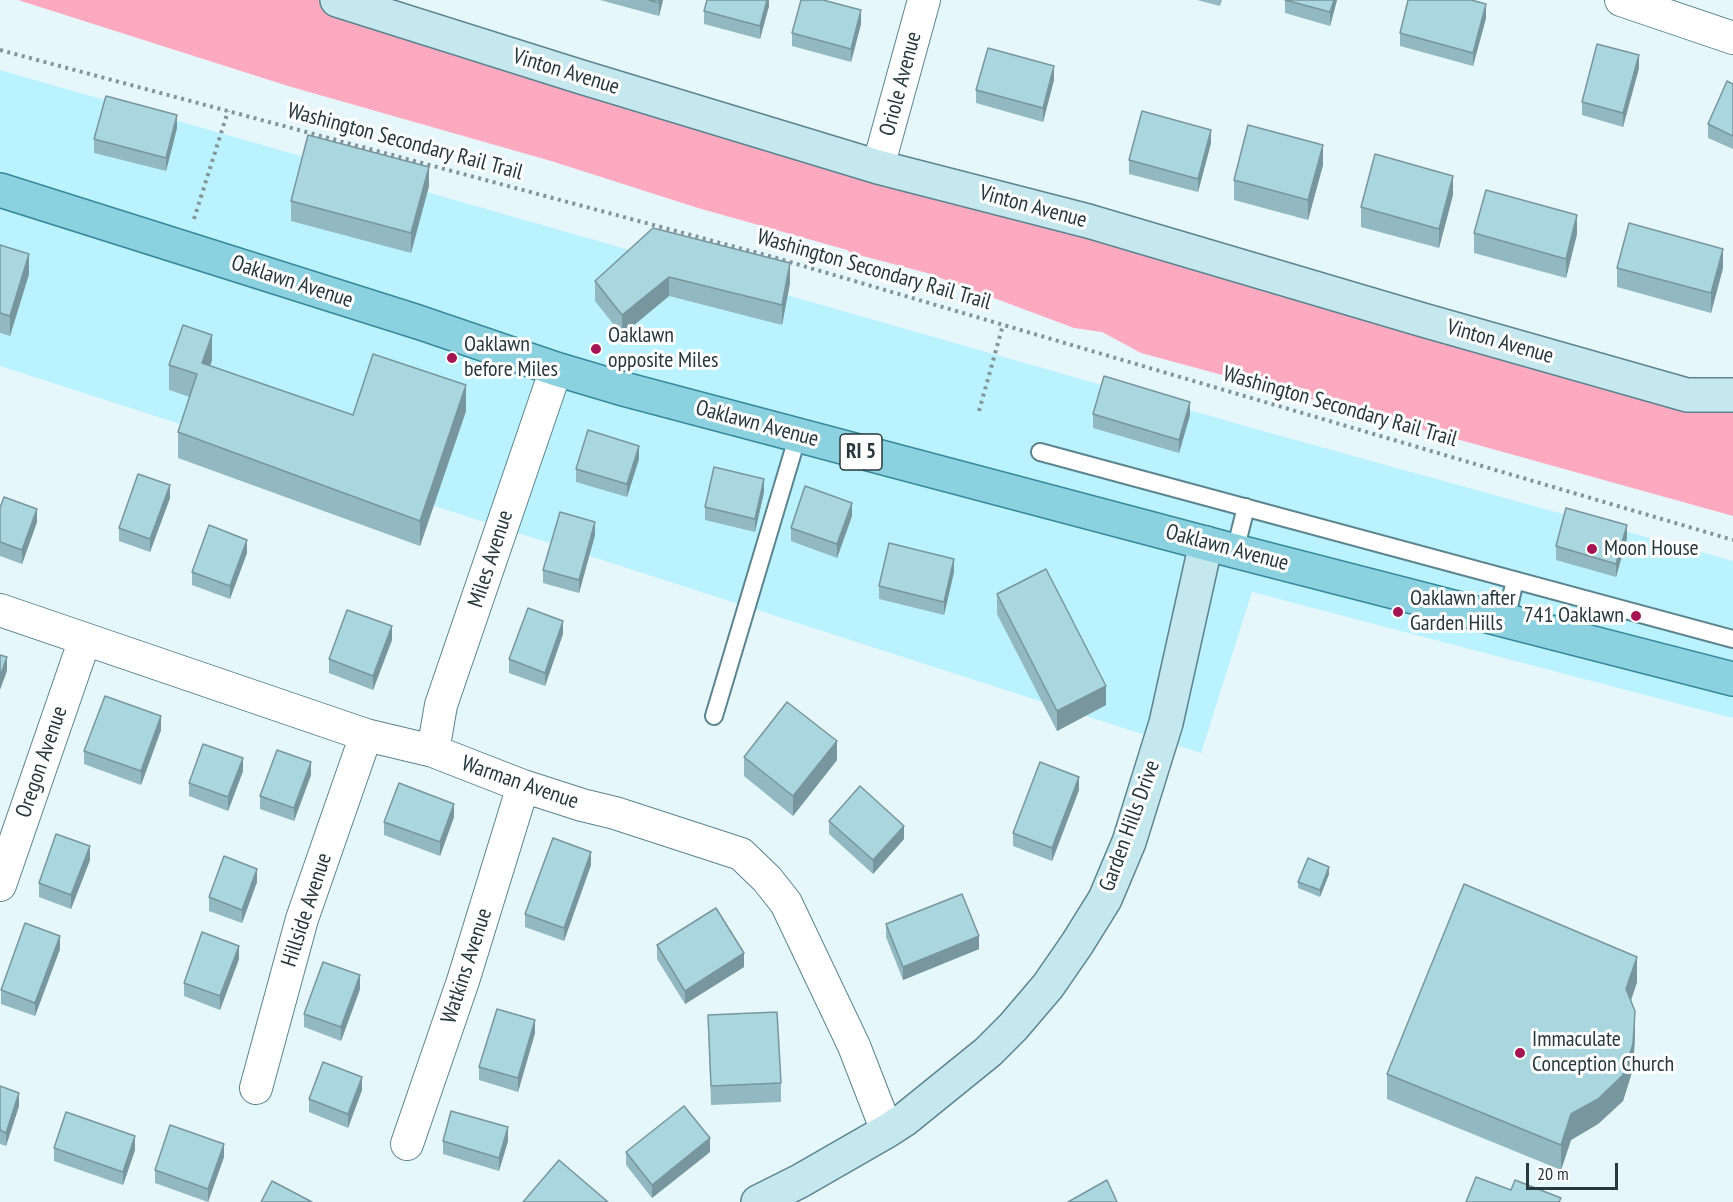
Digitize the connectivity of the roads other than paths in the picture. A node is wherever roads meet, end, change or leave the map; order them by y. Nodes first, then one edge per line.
1 (337, 0) edge
2 (924, 0) edge
3 (1621, 0) edge
4 (1733, 38) edge
5 (878, 167) junction
6 (0, 190) edge
7 (556, 369) junction
8 (1733, 395) edge
9 (798, 435) junction
10 (1040, 452) dead end
11 (1246, 507) junction
12 (1221, 547) junction
13 (1515, 580) junction
14 (0, 610) edge
15 (1506, 620) junction
16 (85, 639) junction
17 (1733, 639) edge
18 (1733, 679) edge
19 (714, 716) dead end
20 (366, 735) junction
21 (433, 752) junction
22 (523, 786) junction
23 (0, 885) edge
24 (256, 1088) dead end
25 (887, 1131) junction
26 (407, 1144) dead end
27 (758, 1202) edge

1 - 5 street, Vinton Avenue
2 - 5 street, Oriole Avenue
3 - 4 street
5 - 8 street, Vinton Avenue
6 - 7 main road, Oaklawn Avenue / RI 5
7 - 9 main road, Oaklawn Avenue / RI 5
7 - 21 street, Miles Avenue
9 - 12 main road, Oaklawn Avenue / RI 5
9 - 19 lane
10 - 11 lane
11 - 12 lane
11 - 13 lane
12 - 15 main road, Oaklawn Avenue / RI 5
12 - 25 street, Garden Hills Drive
13 - 15 lane
13 - 17 lane
14 - 16 street, Warman Avenue
15 - 18 main road, Oaklawn Avenue / RI 5
16 - 20 street, Warman Avenue
16 - 23 street, Oregon Avenue
20 - 21 street, Warman Avenue
20 - 24 street, Hillside Avenue
21 - 22 street, Warman Avenue
22 - 25 street, Warman Avenue
22 - 26 street, Watkins Avenue
25 - 27 street, Garden Hills Drive

